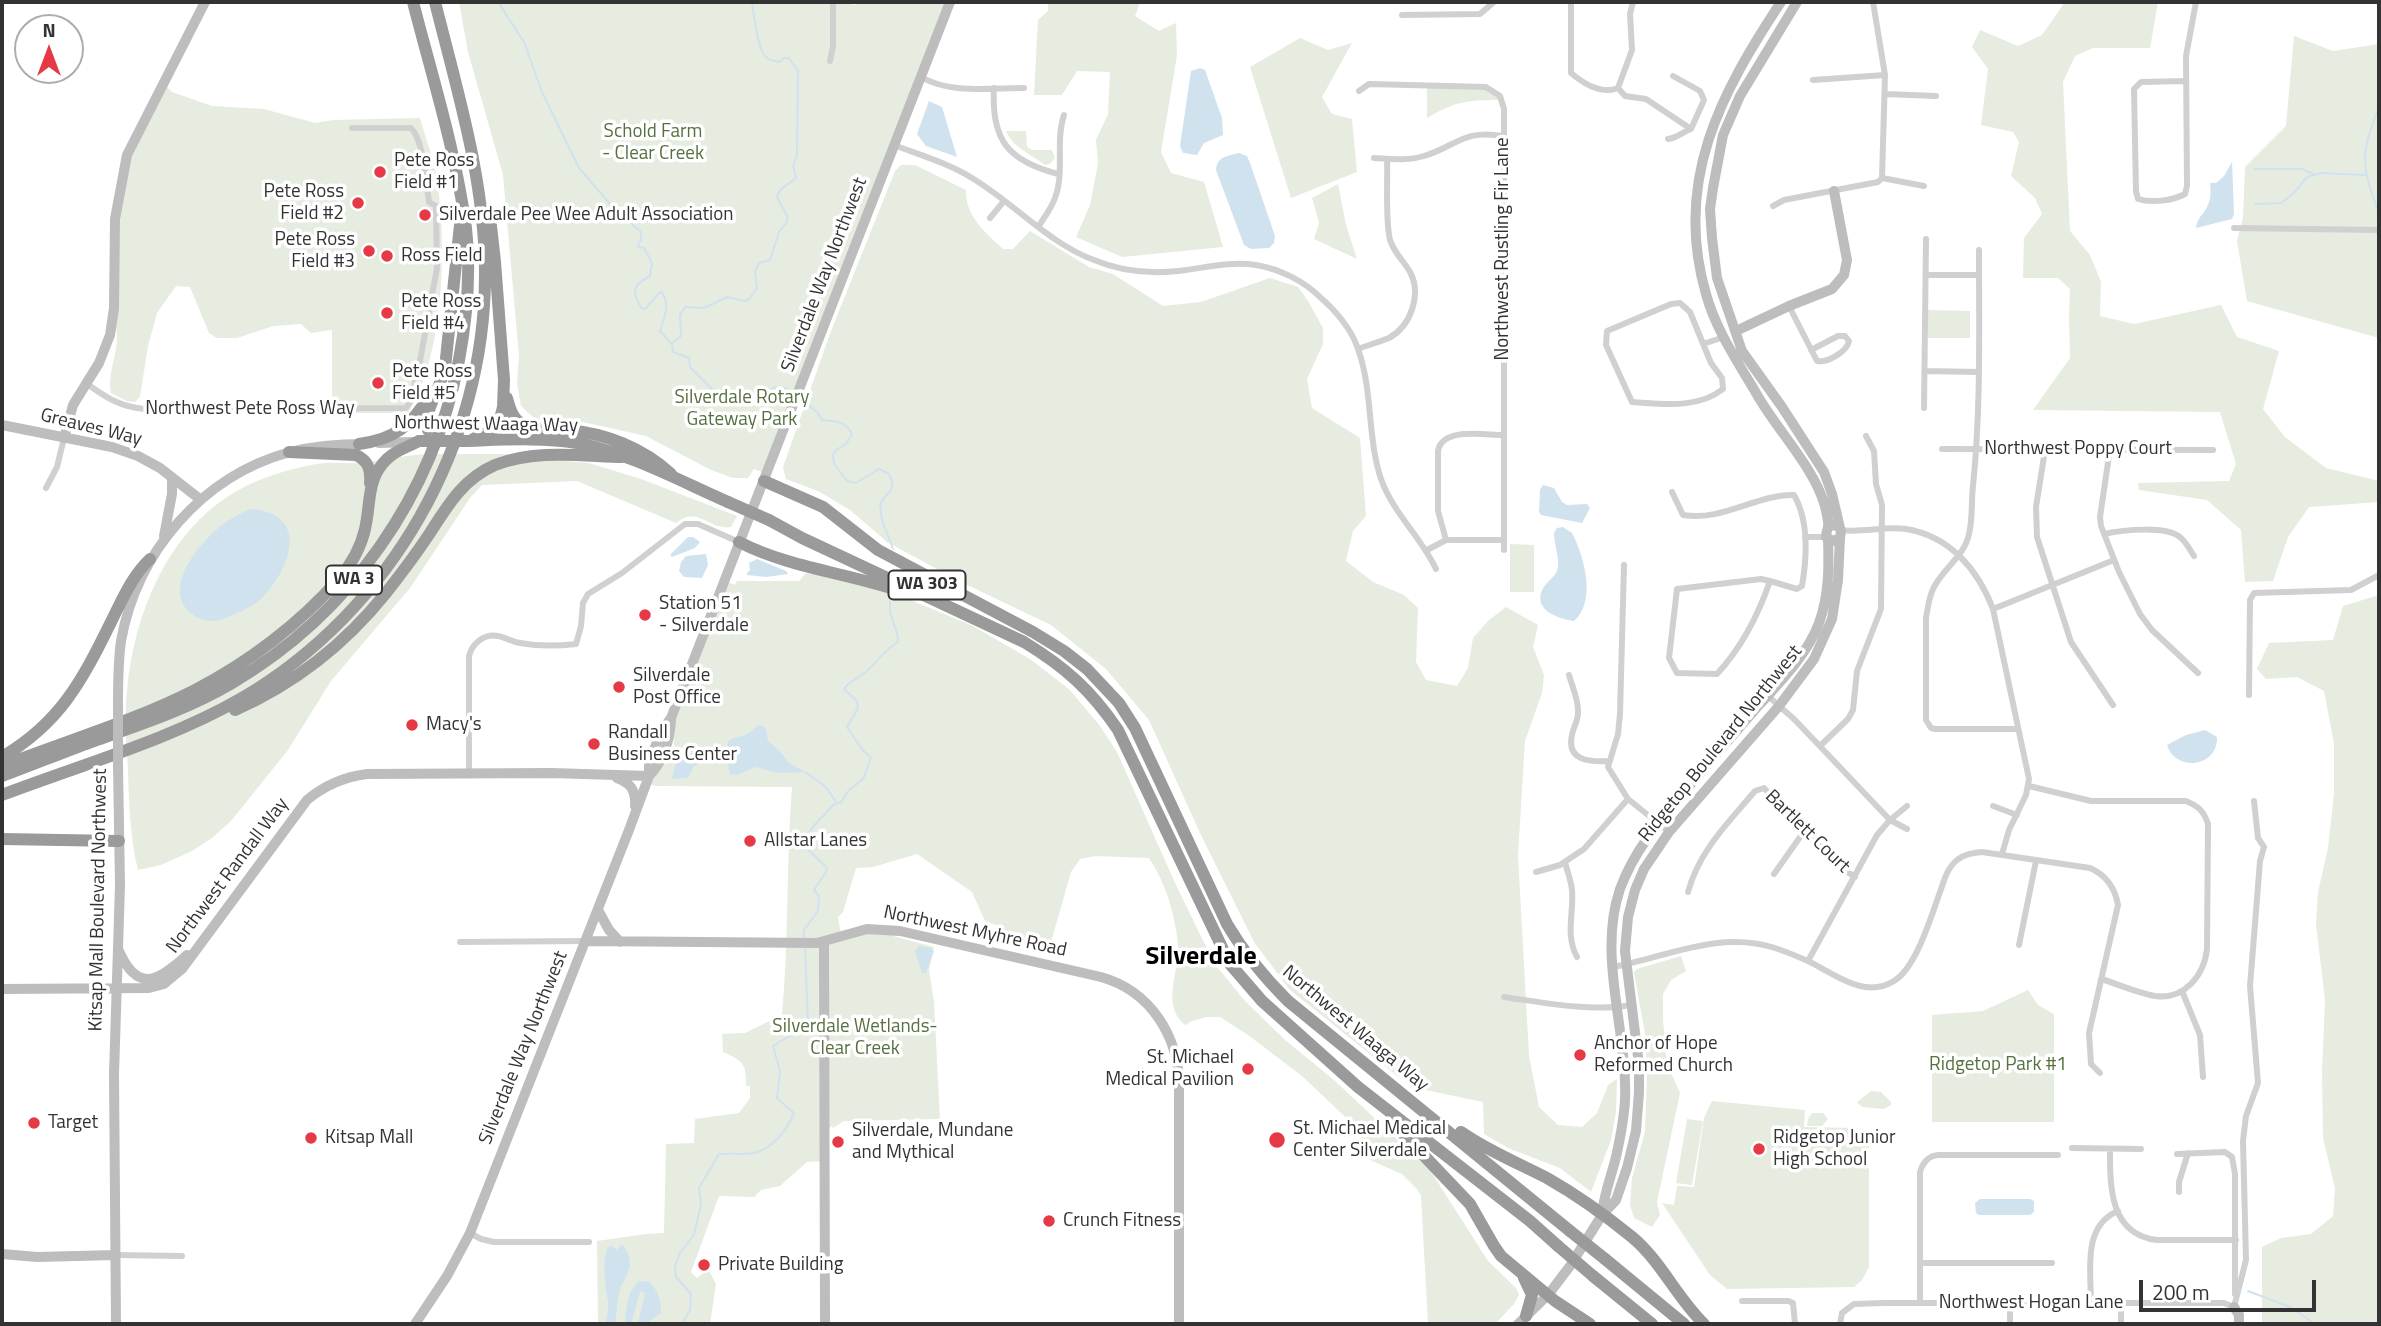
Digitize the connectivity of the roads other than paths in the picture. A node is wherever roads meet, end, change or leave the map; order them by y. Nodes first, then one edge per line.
1 (205, 2) edge
2 (413, 2) edge
3 (435, 2) edge
4 (832, 2) edge
5 (950, 2) edge
6 (1494, 2) edge
7 (1570, 2) edge
8 (1633, 2) edge
9 (1781, 2) edge
10 (1797, 2) edge
11 (1873, 2) edge
12 (2196, 2) edge
13 (1402, 15) dead end
14 (830, 61) dead end
15 (1885, 75) junction
16 (1673, 76) dead end
17 (921, 77) junction
18 (1813, 80) dead end
19 (2186, 81) junction
20 (994, 88) junction
21 (1024, 88) dead end
22 (1618, 88) junction
23 (1359, 91) dead end
24 (1885, 94) junction
25 (1936, 96) dead end
26 (1064, 115) dead end
27 (352, 128) dead end
28 (1691, 129) junction
29 (1503, 136) junction
30 (1668, 139) dead end
31 (894, 145) junction
32 (1374, 158) dead end
33 (1387, 159) junction
34 (1058, 174) junction
35 (1882, 178) junction
36 (1924, 186) dead end
37 (1834, 191) junction
38 (461, 199) junction
39 (1004, 201) junction
40 (481, 206) junction
41 (1773, 206) dead end
42 (990, 218) dead end
43 (1038, 228) junction
44 (2234, 228) dead end
45 (2379, 230) edge
46 (1926, 239) dead end
47 (1979, 250) dead end
48 (1926, 275) junction
49 (1979, 275) junction
50 (1789, 306) junction
51 (449, 321) junction
52 (1736, 331) junction
53 (1724, 337) junction
54 (1703, 344) junction
55 (1359, 349) junction
56 (1811, 350) junction
57 (1925, 371) junction
58 (1978, 372) junction
59 (504, 380) junction
60 (86, 383) junction
61 (1924, 408) dead end
62 (2, 425) edge
63 (1503, 435) junction
64 (1866, 436) dead end
65 (484, 437) junction
66 (64, 438) junction
67 (419, 442) junction
68 (441, 442) junction
69 (359, 444) junction
70 (1942, 449) dead end
71 (1978, 449) junction
72 (2110, 449) junction
73 (2045, 450) junction
74 (2213, 450) dead end
75 (289, 452) junction
76 (622, 457) junction
77 (172, 477) junction
78 (678, 480) junction
79 (764, 481) junction
80 (370, 486) junction
81 (46, 488) dead end
82 (1672, 492) dead end
83 (201, 500) junction
84 (769, 520) junction
85 (1882, 528) junction
86 (1827, 533) junction
87 (1842, 533) junction
88 (2104, 534) junction
89 (1807, 537) junction
90 (163, 540) junction
91 (1446, 540) junction
92 (1504, 540) junction
93 (739, 542) junction
94 (1427, 550) junction
95 (1504, 550) dead end
96 (1960, 555) junction
97 (2194, 556) dead end
98 (150, 559) junction
99 (2114, 559) junction
100 (1624, 565) dead end
101 (1436, 569) dead end
102 (2379, 575) edge
103 (1770, 581) junction
104 (2054, 584) junction
105 (1993, 609) junction
106 (996, 614) junction
107 (970, 616) junction
108 (2199, 673) dead end
109 (1569, 675) dead end
110 (2249, 695) dead end
111 (1768, 696) junction
112 (2113, 705) dead end
113 (1779, 706) junction
114 (2018, 729) junction
115 (155, 738) junction
116 (1820, 746) junction
117 (2, 757) edge
118 (1608, 761) junction
119 (2, 766) edge
120 (469, 774) junction
121 (595, 774) junction
122 (2, 776) edge
123 (649, 776) junction
124 (2029, 786) junction
125 (2, 795) edge
126 (1628, 799) junction
127 (2254, 802) dead end
128 (1907, 806) dead end
129 (1993, 806) dead end
130 (2017, 815) junction
131 (634, 817) junction
132 (1890, 820) junction
133 (1659, 822) junction
134 (1907, 829) dead end
135 (1805, 831) junction
136 (1668, 832) junction
137 (2, 839) edge
138 (119, 841) junction
139 (1577, 842) dead end
140 (1584, 849) junction
141 (2002, 854) junction
142 (2036, 861) junction
143 (1565, 862) junction
144 (1536, 872) dead end
145 (1774, 874) dead end
146 (1855, 877) junction
147 (1688, 892) dead end
148 (598, 909) junction
149 (586, 941) junction
150 (620, 942) junction
151 (824, 942) junction
152 (460, 943) dead end
153 (2019, 945) dead end
154 (118, 947) junction
155 (199, 947) junction
156 (1577, 957) dead end
157 (1808, 961) junction
158 (1626, 964) junction
159 (1613, 967) junction
160 (2101, 979) junction
161 (116, 987) junction
162 (2, 989) edge
163 (2182, 991) junction
164 (1504, 997) dead end
165 (1632, 1005) junction
166 (1617, 1007) junction
167 (2100, 1073) dead end
168 (1381, 1077) junction
169 (2203, 1077) dead end
170 (1359, 1087) junction
171 (2072, 1149) dead end
172 (2110, 1149) junction
173 (2141, 1149) dead end
174 (2188, 1153) junction
175 (2177, 1154) dead end
176 (2058, 1155) dead end
177 (2179, 1192) dead end
178 (2118, 1211) junction
179 (1602, 1214) junction
180 (470, 1233) junction
181 (2236, 1240) junction
182 (589, 1242) dead end
183 (2, 1254) edge
184 (116, 1255) junction
185 (182, 1256) dead end
186 (1920, 1263) junction
187 (2052, 1263) dead end
188 (1520, 1272) junction
189 (1548, 1295) junction
190 (1742, 1301) dead end
191 (2010, 1302) junction
192 (1920, 1303) junction
193 (2091, 1303) junction
194 (2121, 1303) junction
195 (2235, 1305) junction
196 (1522, 1320) edge
197 (116, 1324) edge
198 (415, 1324) edge
199 (825, 1324) edge
200 (1179, 1324) edge
201 (1590, 1324) edge
202 (1652, 1324) edge
203 (1684, 1324) edge
204 (1704, 1324) edge
205 (1795, 1324) edge
206 (1840, 1324) edge
207 (2010, 1324) edge
208 (2121, 1324) edge
209 (2239, 1324) edge

1 - 60 main road
2 - 38 highway, WA 3
3 - 40 highway, WA 3
4 - 14 street
5 - 17 main road, Silverdale Way Northwest
6 - 13 street
7 - 22 street
8 - 22 street
9 - 53 main road, Ridgetop Boulevard Northwest
10 - 52 main road, Ridgetop Boulevard Northwest
11 - 15 street
12 - 19 street
15 - 18 street
15 - 24 street
16 - 28 street
17 - 20 street
17 - 31 main road, Silverdale Way Northwest
19 - 19 street
20 - 21 street
20 - 34 street
22 - 28 street
23 - 29 street, Northwest Rustling Fir Lane
24 - 25 street
24 - 35 street
26 - 34 street
27 - 60 street, Northwest Pete Ross Way
28 - 30 street
29 - 33 street
29 - 63 street, Northwest Rustling Fir Lane
31 - 39 street
31 - 79 main road, Silverdale Way Northwest
32 - 33 street
33 - 55 street
34 - 43 street
35 - 36 street
35 - 37 street
37 - 41 street
37 - 50 main road
38 - 51 highway
38 - 122 highway, WA 3
39 - 42 street
39 - 43 street
40 - 59 highway
40 - 115 highway, WA 3
43 - 55 street
44 - 45 street
46 - 48 street
47 - 49 street
48 - 49 street
48 - 57 street
49 - 58 street
50 - 52 main road
50 - 56 street
51 - 68 highway, bridge
51 - 69 highway
52 - 53 main road
52 - 87 main road, Ridgetop Boulevard Northwest
53 - 54 street
53 - 86 main road, Ridgetop Boulevard Northwest
54 - 54 street
55 - 94 street
56 - 56 street
57 - 58 street
57 - 61 street
58 - 71 street
59 - 65 highway
59 - 78 highway
60 - 66 main road
62 - 66 main road, Greaves Way
63 - 91 street
63 - 92 street, Northwest Rustling Fir Lane
64 - 85 street
65 - 68 highway, Northwest Waaga Way, bridge
65 - 76 highway, Northwest Waaga Way / WA 303
66 - 77 main road, Greaves Way
66 - 81 street
67 - 68 highway, Northwest Waaga Way, bridge
67 - 69 main road, Northwest Waaga Way
67 - 80 highway
69 - 75 main road, Northwest Waaga Way
70 - 71 street, Northwest Poppy Court
71 - 73 street, Northwest Poppy Court
71 - 96 street
72 - 73 street, Northwest Poppy Court
72 - 74 street, Northwest Poppy Court
72 - 88 street
73 - 104 street
75 - 80 highway
75 - 83 main road, Northwest Waaga Way
76 - 78 highway, Northwest Waaga Way / WA 303
76 - 115 highway
77 - 83 main road, Greaves Way
77 - 90 main road
78 - 84 highway, Northwest Waaga Way / WA 303, bridge
79 - 93 main road, Silverdale Way Northwest
79 - 106 highway
80 - 119 highway
82 - 89 street
83 - 90 main road, Kitsap Mall Boulevard Northwest
84 - 106 highway, WA 303
84 - 107 highway, WA 303
85 - 87 street
85 - 96 street
85 - 116 street
86 - 87 main road
86 - 87 main road
86 - 89 street
86 - 111 main road, Ridgetop Boulevard Northwest
87 - 113 main road, Ridgetop Boulevard Northwest
88 - 97 street
88 - 99 street
89 - 103 street
90 - 98 main road, Kitsap Mall Boulevard Northwest
91 - 92 street
91 - 94 street
92 - 95 street, Northwest Rustling Fir Lane
93 - 107 highway
93 - 120 street
93 - 123 main road, Silverdale Way Northwest
94 - 101 street
96 - 105 street
96 - 114 street
98 - 117 highway
98 - 138 main road, Kitsap Mall Boulevard Northwest, bridge
99 - 104 street
99 - 108 street
100 - 118 street
102 - 110 street
103 - 103 street
104 - 105 street
104 - 112 street
105 - 114 street
106 - 168 highway, Northwest Waaga Way / WA 303
107 - 170 highway, Northwest Waaga Way / WA 303
109 - 118 street
111 - 113 street
111 - 133 main road, Ridgetop Boulevard Northwest
113 - 116 street
113 - 136 main road, Ridgetop Boulevard Northwest
114 - 124 street
115 - 125 highway, WA 3
116 - 132 street
118 - 126 street
120 - 121 main road, Northwest Randall Way
120 - 155 main road, Northwest Randall Way
121 - 123 main road, Northwest Randall Way
121 - 131 main road
123 - 131 main road, Silverdale Way Northwest
124 - 130 street
124 - 163 street
126 - 133 street
126 - 140 street
127 - 195 street
128 - 132 street
129 - 130 street
130 - 141 street
131 - 148 main road, Silverdale Way Northwest
132 - 134 street
132 - 146 street
133 - 136 street
133 - 159 main road, Ridgetop Boulevard Northwest
135 - 145 street
135 - 146 street, Bartlett Court
135 - 147 street, Bartlett Court
136 - 158 main road, Ridgetop Boulevard Northwest
137 - 138 highway
138 - 154 main road, Kitsap Mall Boulevard Northwest
139 - 140 street
140 - 143 street
141 - 142 street
141 - 157 street
142 - 153 street
142 - 160 street
143 - 144 street
143 - 156 street
146 - 157 street
148 - 149 main road, Silverdale Way Northwest
148 - 150 main road
149 - 150 main road, Northwest Myhre Road
149 - 152 street, Northwest Myhre Road
149 - 180 main road, Silverdale Way Northwest
150 - 151 main road, Northwest Myhre Road
151 - 199 main road
151 - 200 main road, Northwest Myhre Road
154 - 155 main road
154 - 161 main road, Kitsap Mall Boulevard Northwest
155 - 161 main road, Northwest Randall Way
157 - 158 street
158 - 159 street
158 - 165 main road, Ridgetop Boulevard Northwest
159 - 166 main road, Ridgetop Boulevard Northwest
160 - 163 street
160 - 167 street
161 - 162 main road, Northwest Randall Way
161 - 184 main road, Kitsap Mall Boulevard Northwest
163 - 169 street
164 - 166 street
165 - 166 street
165 - 179 main road, Ridgetop Boulevard Northwest
166 - 179 main road, Ridgetop Boulevard Northwest
168 - 179 highway
168 - 203 highway, Northwest Waaga Way / WA 303, bridge
170 - 188 highway
170 - 202 highway, Northwest Waaga Way / WA 303, bridge
171 - 172 street
172 - 173 street
172 - 178 street
174 - 175 street
174 - 177 street
174 - 181 street
176 - 186 street
178 - 181 street
178 - 193 street
179 - 189 main road, Ridgetop Boulevard Northwest
179 - 204 highway
180 - 182 street
180 - 198 main road, Silverdale Way Northwest
181 - 195 street
183 - 184 main road
184 - 185 street
184 - 197 main road, Kitsap Mall Boulevard Northwest
186 - 187 street
186 - 192 street
188 - 189 highway
188 - 196 highway
189 - 196 main road, Ridgetop Boulevard Northwest
189 - 201 highway
190 - 205 street
191 - 192 street, Northwest Hogan Lane
191 - 193 street, Northwest Hogan Lane
191 - 207 street
192 - 206 street, Northwest Hogan Lane
193 - 194 street, Northwest Hogan Lane
194 - 195 street, Northwest Hogan Lane
194 - 208 street
195 - 209 main road

